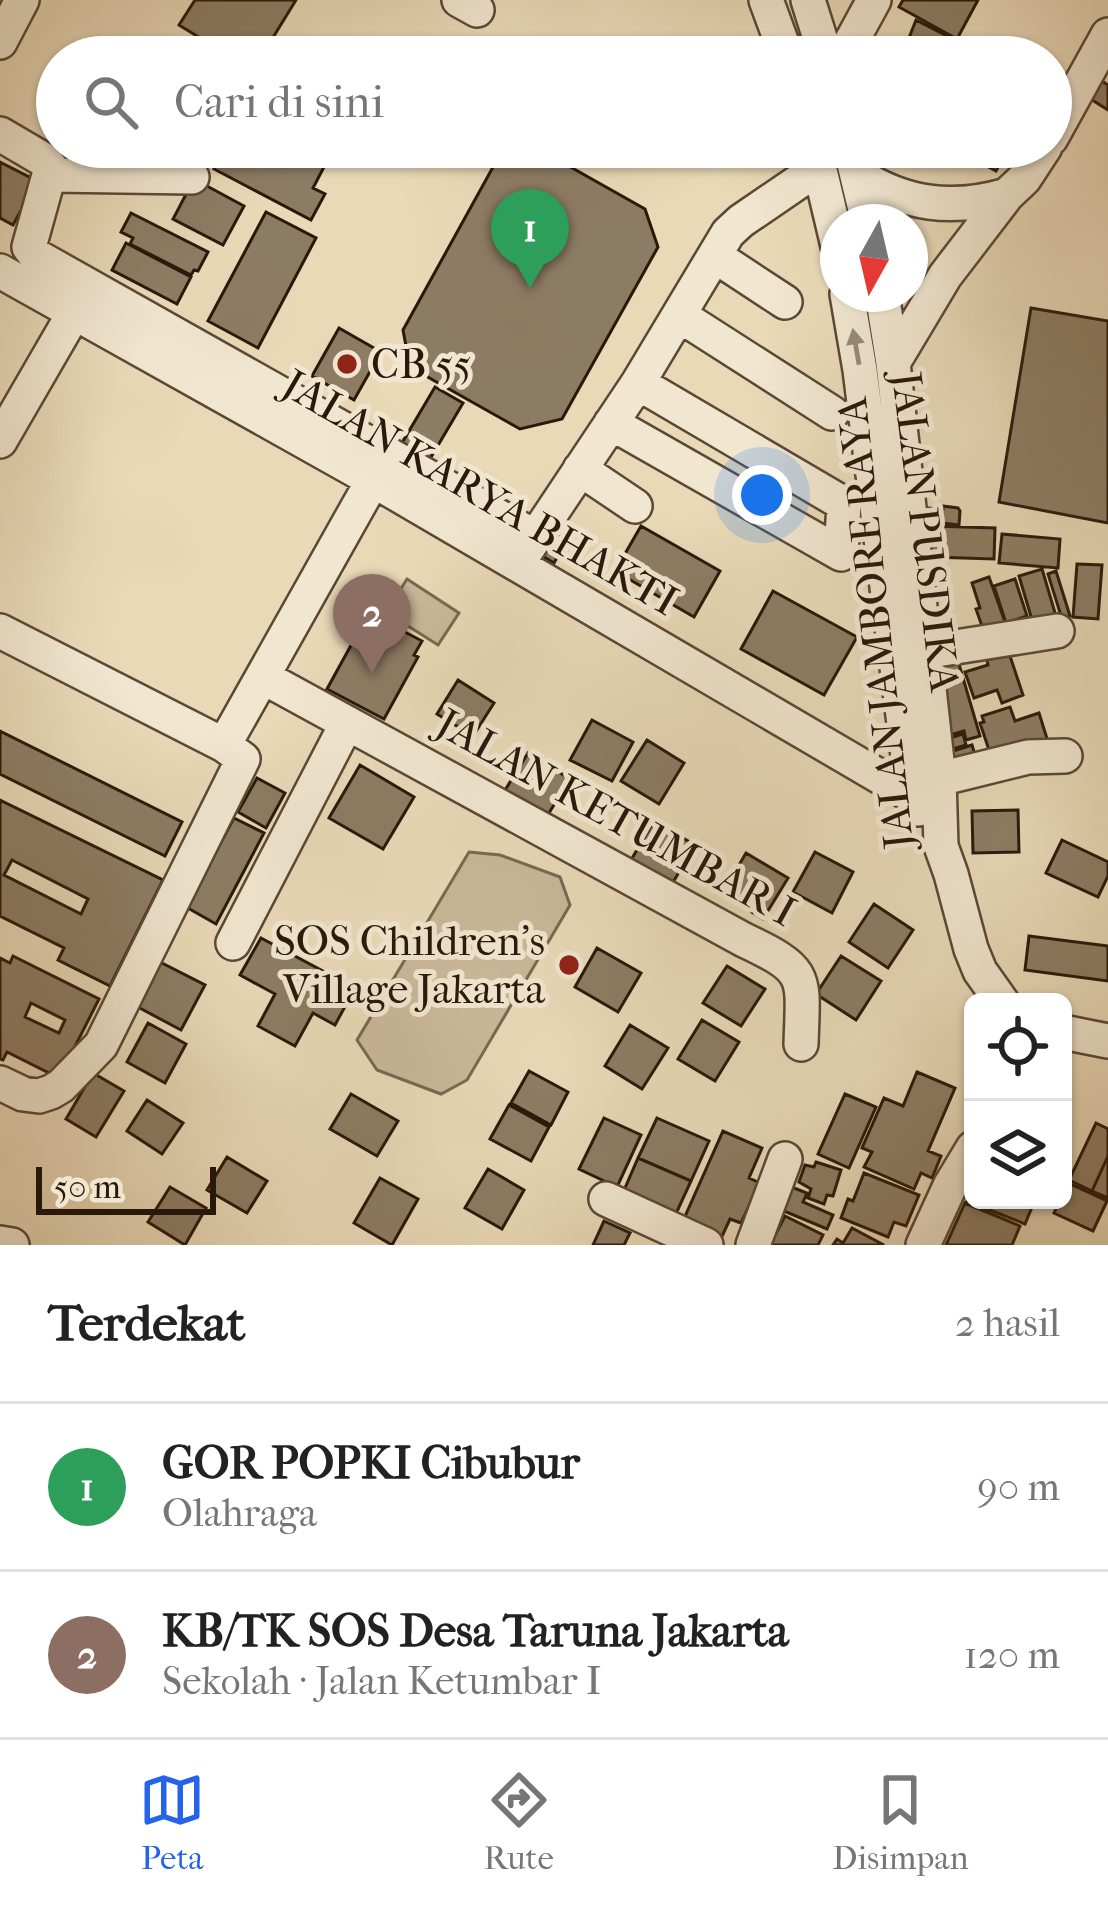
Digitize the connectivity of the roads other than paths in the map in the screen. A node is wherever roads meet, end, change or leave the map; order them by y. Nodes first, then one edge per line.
1 (22, 0) edge
2 (766, 0) edge
3 (808, 0) edge
4 (874, 0) edge
5 (1108, 35) edge
6 (780, 36) edge
7 (819, 36) edge
8 (854, 36) edge
9 (0, 42) edge
10 (1072, 100) edge
11 (0, 134) edge
12 (36, 155) edge
13 (51, 168) edge
14 (804, 168) edge
15 (820, 168) edge
16 (856, 168) edge
17 (864, 168) edge
18 (1031, 168) edge
19 (51, 176) junction
20 (191, 176) dead end
21 (1007, 195) junction
22 (828, 204) edge
23 (864, 204) edge
24 (715, 256) junction
25 (0, 271) edge
26 (944, 276) junction
27 (928, 279) edge
28 (785, 302) dead end
29 (850, 312) edge
30 (885, 312) edge
31 (74, 313) junction
32 (679, 315) junction
33 (892, 364) junction
34 (638, 383) junction
35 (832, 412) dead end
36 (611, 423) junction
37 (0, 441) edge
38 (580, 469) junction
39 (374, 480) junction
40 (635, 506) dead end
41 (525, 551) junction
42 (0, 631) edge
43 (1057, 631) dead end
44 (924, 652) junction
45 (262, 676) junction
46 (347, 723) junction
47 (224, 745) junction
48 (1065, 756) dead end
49 (926, 788) junction
50 (941, 846) joint
51 (233, 943) dead end
52 (996, 993) edge
53 (1072, 1034) edge
54 (1108, 1041) edge
55 (801, 1045) dead end
56 (0, 1083) edge
57 (785, 1160) dead end
58 (964, 1163) edge
59 (606, 1199) dead end
60 (0, 1243) edge
61 (12, 1245) edge
62 (706, 1245) edge
63 (753, 1245) edge
64 (923, 1245) edge

1 - 9 street
2 - 6 street
3 - 7 street
4 - 8 street
5 - 10 street
11 - 12 street
13 - 19 street
14 - 24 street
15 - 22 street
16 - 23 street
17 - 21 street
18 - 21 street
19 - 20 street
19 - 41 street
21 - 26 street
24 - 28 street
24 - 32 street
25 - 31 street, JALAN KARYA BHAKTI
26 - 27 street
26 - 33 street
49 -> 29 street, JALAN PUSDIKA
30 - 33 street, JALAN JAMBORE RAYA
31 - 37 street
31 - 39 street, JALAN KARYA BHAKTI
32 - 34 street
32 - 35 street
33 - 44 street, JALAN JAMBORE RAYA
34 - 36 street
34 - 36 street
36 - 38 street
38 - 40 street
38 - 41 street
39 - 41 street, JALAN KARYA BHAKTI
39 - 45 street
41 - 49 street, JALAN KARYA BHAKTI
42 - 47 street
43 - 44 street
44 - 49 street, JALAN JAMBORE RAYA
45 - 46 street, JALAN KETUMBAR I
45 - 47 street
46 - 51 street
46 - 55 street, JALAN KETUMBAR I
47 - 56 street
48 - 49 street
49 - 50 street, JALAN PUSDIKA
50 - 52 street, JALAN JAMBORE RAYA
53 - 54 street
57 - 63 street
58 - 64 street
59 - 62 street
60 - 61 street

